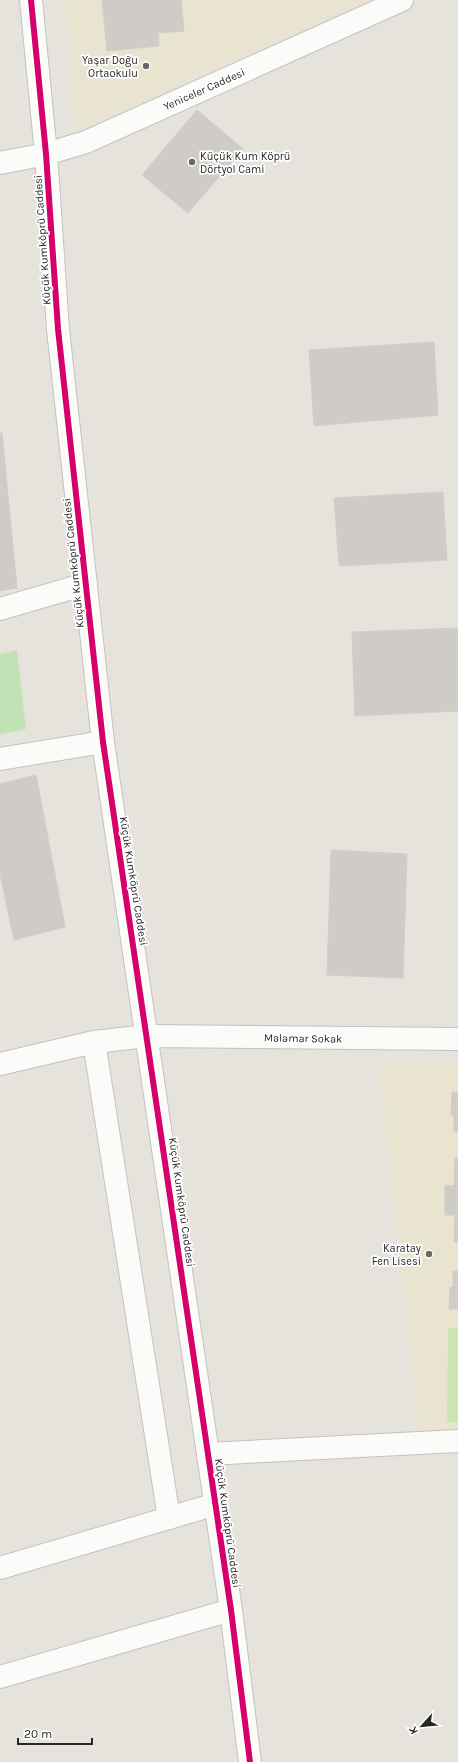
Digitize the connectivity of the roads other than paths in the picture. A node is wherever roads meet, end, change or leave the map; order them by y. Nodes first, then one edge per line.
1 (32, 0) edge
2 (402, 0) edge
3 (46, 154) junction
4 (0, 163) edge
5 (86, 584) junction
6 (0, 609) edge
7 (103, 742) junction
8 (0, 759) edge
9 (147, 1036) junction
10 (458, 1039) edge
11 (94, 1042) junction
12 (0, 1064) edge
13 (458, 1441) edge
14 (208, 1454) junction
15 (216, 1504) junction
16 (169, 1518) junction
17 (0, 1568) edge
18 (231, 1610) junction
19 (0, 1677) edge
20 (250, 1762) edge

1 - 3 street, Küçük Kumköprü Caddesi
2 - 3 street, Yeniceler Caddesi
3 - 4 street, Yeniceler Caddesi
3 - 5 street, Küçük Kumköprü Caddesi
5 - 6 street
5 - 7 street, Küçük Kumköprü Caddesi
7 - 8 street
7 - 9 street, Küçük Kumköprü Caddesi
9 - 10 street, Malamar Sokak
9 - 11 street, Malamar Sokak
9 - 14 street, Küçük Kumköprü Caddesi
11 - 12 street, Malamar Sokak
11 - 16 street
13 - 14 street
14 - 15 street, Küçük Kumköprü Caddesi
15 - 16 street
15 - 18 street, Küçük Kumköprü Caddesi
16 - 17 street
18 - 19 street
18 - 20 street, Küçük Kumköprü Caddesi

